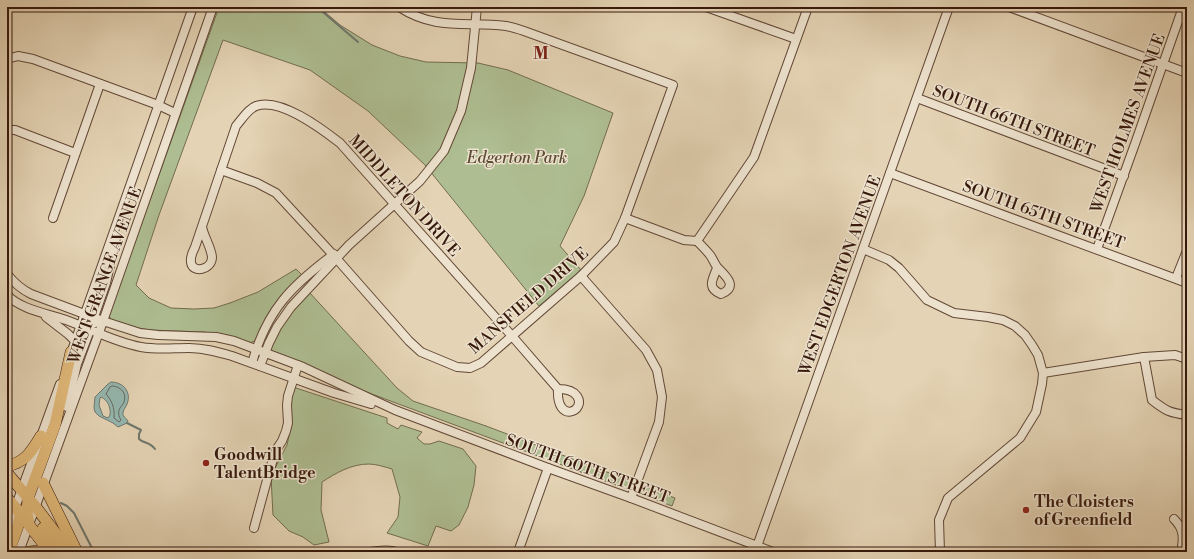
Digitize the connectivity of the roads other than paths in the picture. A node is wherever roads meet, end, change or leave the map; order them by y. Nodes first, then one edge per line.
1 (193, 7) edge
2 (213, 7) edge
3 (399, 7) edge
4 (477, 7) edge
5 (706, 7) edge
6 (808, 7) edge
7 (949, 7) edge
8 (1009, 7) edge
9 (1183, 7) edge
10 (476, 25) junction
11 (796, 38) junction
12 (7, 58) edge
13 (1164, 64) junction
14 (1187, 73) edge
15 (100, 84) junction
16 (917, 98) junction
17 (158, 105) junction
18 (176, 113) junction
19 (7, 130) edge
20 (75, 153) junction
21 (221, 170) junction
22 (890, 173) junction
23 (1124, 176) junction
24 (395, 204) junction
25 (121, 209) junction
26 (53, 218) dead end
27 (625, 218) junction
28 (202, 227) junction
29 (697, 241) junction
30 (863, 249) junction
31 (1097, 249) junction
32 (1186, 253) edge
33 (335, 257) junction
34 (717, 268) dead end
35 (7, 274) edge
36 (581, 276) junction
37 (1176, 278) junction
38 (1187, 283) edge
39 (7, 295) edge
40 (37, 311) junction
41 (85, 314) junction
42 (94, 317) junction
43 (103, 321) junction
44 (80, 326) junction
45 (90, 330) junction
46 (98, 334) junction
47 (512, 336) junction
48 (75, 341) junction
49 (256, 349) junction
50 (71, 352) junction
51 (265, 352) junction
52 (1144, 357) junction
53 (1187, 359) edge
54 (256, 364) junction
55 (298, 365) junction
56 (1043, 374) junction
57 (293, 378) junction
58 (558, 389) dead end
59 (394, 410) junction
60 (1187, 415) edge
61 (41, 436) junction
62 (61, 436) junction
63 (7, 466) edge
64 (548, 468) junction
65 (7, 473) edge
66 (43, 483) junction
67 (7, 485) edge
68 (7, 498) edge
69 (631, 498) junction
70 (25, 507) junction
71 (1174, 519) dead end
72 (254, 528) dead end
73 (7, 530) edge
74 (756, 549) edge
75 (9, 552) edge
76 (19, 552) edge
77 (30, 552) edge
78 (40, 552) edge
79 (50, 552) edge
80 (60, 552) edge
81 (70, 552) edge
82 (77, 552) edge
83 (370, 552) edge
84 (397, 552) edge
85 (520, 552) edge
86 (773, 552) edge
87 (940, 552) edge
88 (1181, 552) edge

1 - 17 street, WEST GRANGE AVENUE
2 - 18 street, WEST GRANGE AVENUE
3 - 10 street
4 - 10 street
5 - 11 street
6 - 11 street
7 - 16 street, WEST EDGERTON AVENUE
8 - 13 street
9 - 13 street, WEST HOLMES AVENUE
10 - 24 street
10 - 27 street, MANSFIELD DRIVE
11 - 29 street
12 - 15 street
13 - 14 street
13 - 23 street, WEST HOLMES AVENUE
15 - 17 street
15 - 20 street
16 - 22 street, WEST EDGERTON AVENUE
16 - 23 street, SOUTH 66TH STREET
17 - 18 street
17 - 25 street, WEST GRANGE AVENUE
18 - 43 street, WEST GRANGE AVENUE
19 - 20 street
20 - 26 street
21 - 24 street, MIDDLETON DRIVE
21 - 28 street
21 - 33 street, MANSFIELD DRIVE
22 - 30 street, WEST EDGERTON AVENUE
22 - 31 street, SOUTH 65TH STREET
23 - 31 street, WEST HOLMES AVENUE
24 - 33 street
24 - 47 street, MIDDLETON DRIVE
25 - 41 street, WEST GRANGE AVENUE
25 - 42 street
27 - 29 street
27 - 36 street, MANSFIELD DRIVE
28 - 28 street
29 - 34 street
30 - 56 street
30 - 74 street, WEST EDGERTON AVENUE
31 - 37 street, SOUTH 65TH STREET
32 - 37 street
33 - 47 street, MANSFIELD DRIVE
33 - 49 street
33 - 51 street
35 - 41 street, SOUTH 60TH STREET
36 - 47 street, MANSFIELD DRIVE
36 - 69 street
37 - 38 street, SOUTH 65TH STREET
39 - 40 street
40 - 44 street, SOUTH 60TH STREET
40 - 48 street
41 - 42 street, SOUTH 60TH STREET
41 - 44 street, WEST GRANGE AVENUE
41 - 45 street
42 - 43 street, SOUTH 60TH STREET
42 - 46 street
43 - 46 street, WEST GRANGE AVENUE
43 - 49 street, SOUTH 60TH STREET
44 - 45 street, SOUTH 60TH STREET
44 - 48 street, WEST GRANGE AVENUE
45 - 46 street, SOUTH 60TH STREET
45 - 62 street
46 - 54 street, SOUTH 60TH STREET
46 - 62 street, WEST GRANGE AVENUE
47 - 58 street, MIDDLETON DRIVE
48 - 50 street, WEST GRANGE AVENUE
49 - 51 street, SOUTH 60TH STREET
49 - 54 street
50 - 61 street, WEST GRANGE AVENUE
50 - 70 main road
51 - 54 street
51 - 55 street, SOUTH 60TH STREET
52 - 53 street
52 - 56 street
52 - 60 street
54 - 57 street, SOUTH 60TH STREET
55 - 57 street
55 - 59 street, SOUTH 60TH STREET
56 - 87 street
57 - 59 street, SOUTH 60TH STREET
57 - 72 street
59 - 64 street, SOUTH 60TH STREET
61 - 63 main road
61 - 70 street, WEST GRANGE AVENUE
62 - 66 street, WEST GRANGE AVENUE
64 - 69 street, SOUTH 60TH STREET
64 - 85 street
65 - 70 main road
66 - 70 street, WEST GRANGE AVENUE
66 - 82 main road
67 - 70 main road
68 - 70 main road
69 - 74 street, SOUTH 60TH STREET
70 - 73 street, WEST GRANGE AVENUE
70 - 75 main road
70 - 76 street, WEST GRANGE AVENUE
70 - 79 main road
70 - 80 main road
70 - 81 main road
71 - 88 street
74 - 86 street, SOUTH 60TH STREET
77 - 78 main road
83 - 84 street

